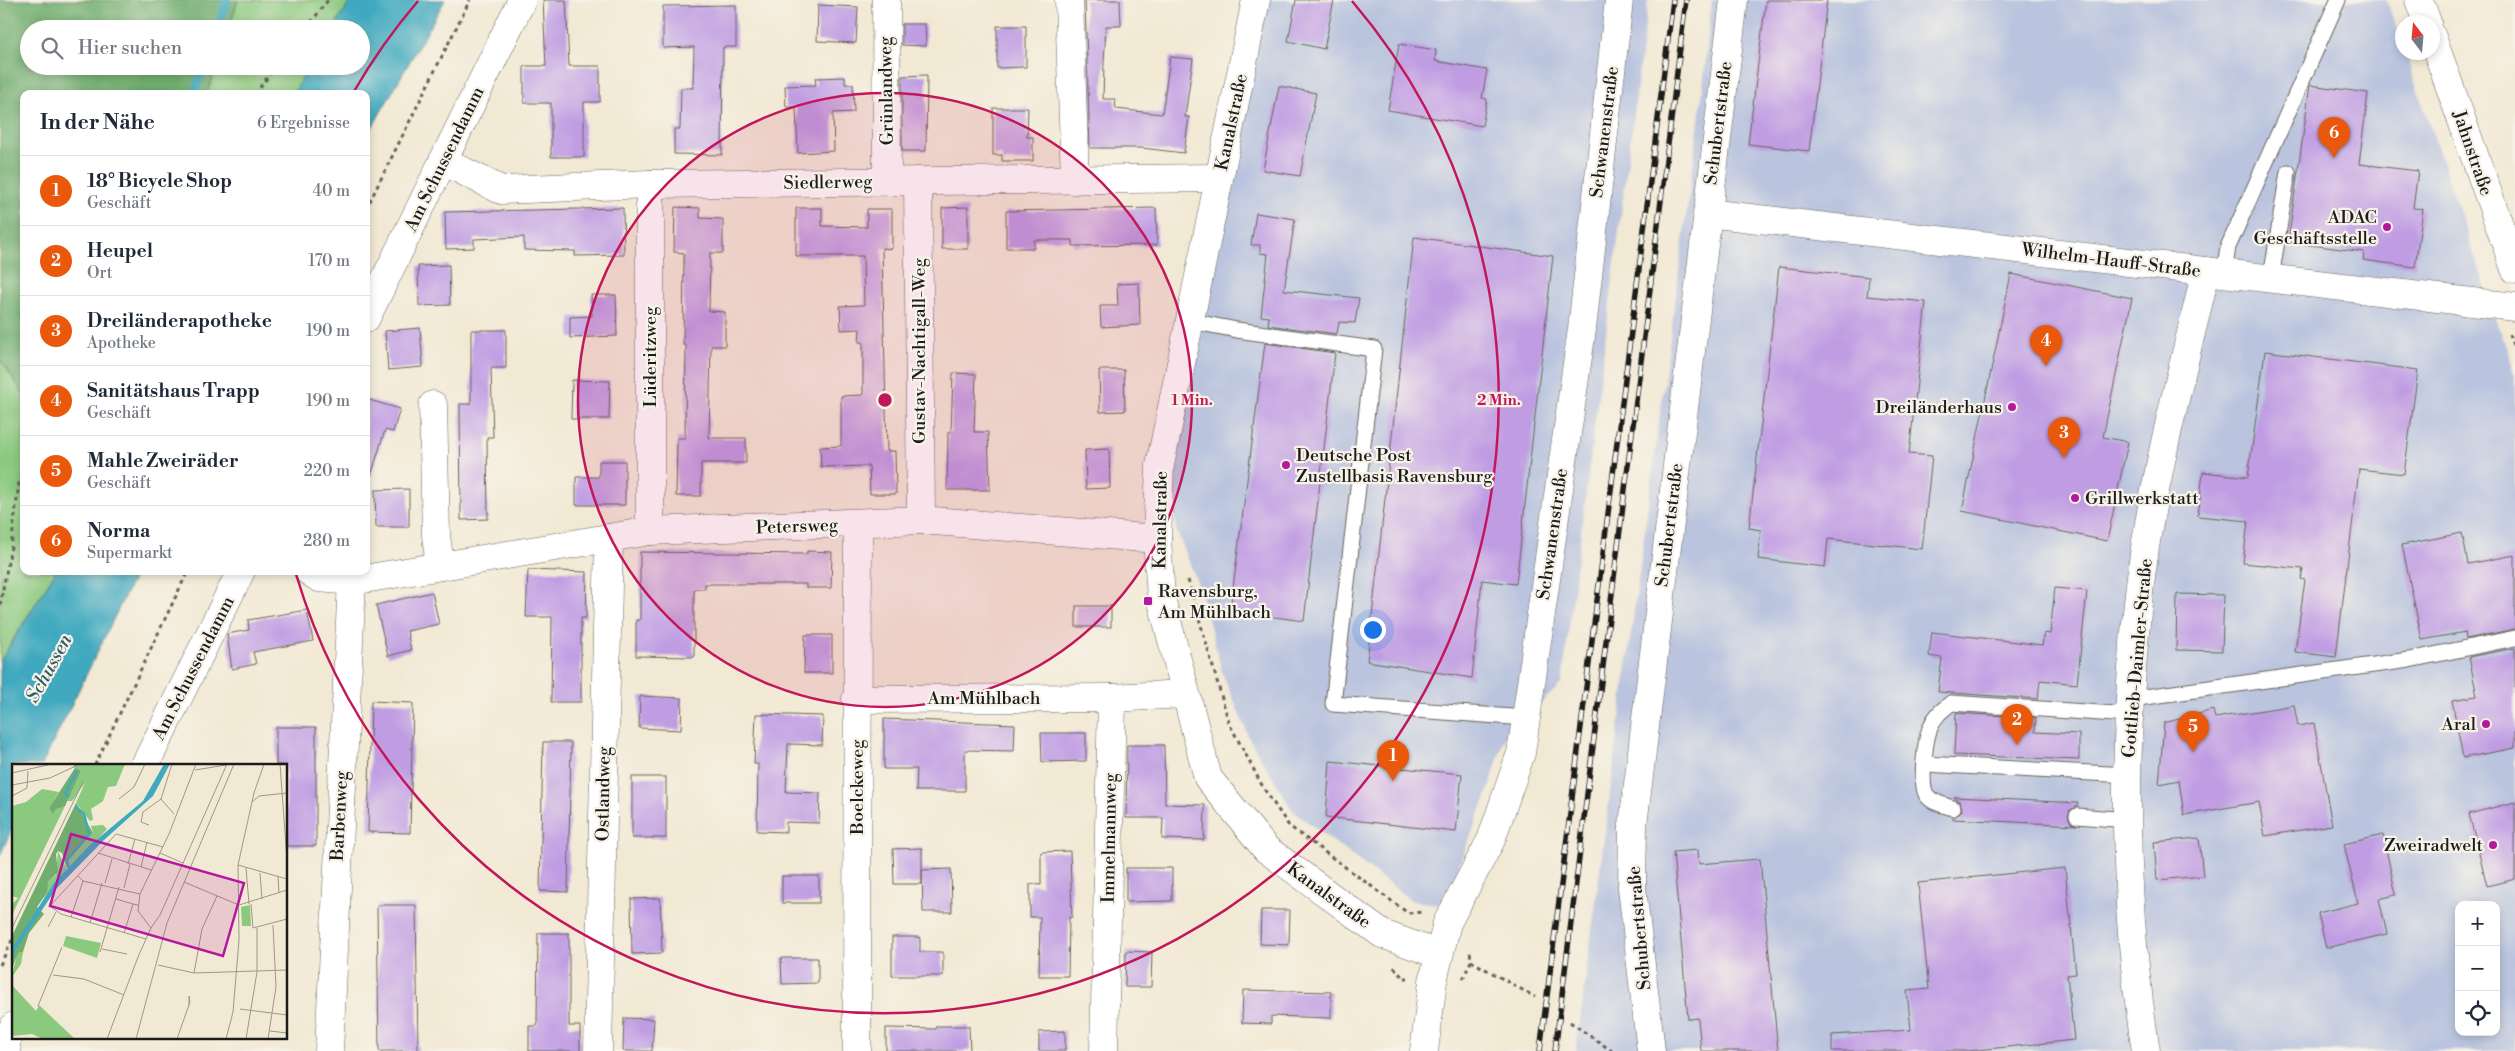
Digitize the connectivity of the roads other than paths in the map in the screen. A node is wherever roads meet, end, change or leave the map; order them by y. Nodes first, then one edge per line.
1 (522, 0) edge
2 (886, 0) edge
3 (1069, 0) edge
4 (1256, 0) edge
5 (1620, 0) edge
6 (1734, 0) edge
7 (2338, 0) edge
8 (2419, 0) edge
9 (2424, 15) edge
10 (2440, 59) edge
11 (443, 161) junction
12 (2288, 172) dead end
13 (1219, 178) junction
14 (1075, 180) junction
15 (918, 181) junction
16 (888, 182) junction
17 (650, 184) junction
18 (1707, 213) junction
19 (2515, 269) edge
20 (2215, 272) junction
21 (2271, 278) junction
22 (2515, 306) edge
23 (370, 310) edge
24 (1190, 321) junction
25 (433, 406) dead end
26 (921, 520) junction
27 (858, 524) junction
28 (650, 531) junction
29 (609, 538) junction
30 (1157, 539) junction
31 (440, 566) junction
32 (239, 575) edge
33 (314, 575) edge
34 (352, 581) junction
35 (2515, 638) edge
36 (1184, 694) junction
37 (1112, 698) junction
38 (856, 699) junction
39 (2130, 707) junction
40 (1526, 718) junction
41 (145, 764) edge
42 (1924, 764) junction
43 (2128, 775) junction
44 (1953, 808) dead end
45 (2077, 816) dead end
46 (2128, 820) junction
47 (1438, 954) junction
48 (12, 1030) edge
49 (7, 1051) edge
50 (329, 1051) edge
51 (598, 1051) edge
52 (856, 1051) edge
53 (1104, 1051) edge
54 (1424, 1051) edge
55 (1651, 1051) edge
56 (2146, 1051) edge

1 - 11 street, Am Schussendamm
2 - 16 street, Grünlandweg
3 - 14 street
4 - 13 street, Kanalstraße
5 - 40 street, Schwanenstraße
6 - 18 street, Schubertstraße
7 - 20 lane
8 - 9 street
10 - 19 street, Jahnstraße
11 - 17 street, Siedlerweg
11 - 23 street, Am Schussendamm
12 - 21 lane
13 - 14 street, Siedlerweg
13 - 24 street, Kanalstraße
14 - 15 street, Siedlerweg
15 - 16 street, Siedlerweg
15 - 26 street, Gustav-Nachtigall-Weg
16 - 17 street, Siedlerweg
17 - 28 street, Lüderitzweg
18 - 20 street, Wilhelm-Hauff-Straße
18 - 55 street, Schubertstraße
20 - 21 street, Wilhelm-Hauff-Straße
20 - 39 street, Gottlieb-Daimler-Straße
21 - 22 street, Wilhelm-Hauff-Straße
24 - 30 street, Kanalstraße
24 - 40 lane
25 - 31 street
26 - 27 street, Petersweg
26 - 30 street, Petersweg
27 - 28 street, Petersweg
27 - 38 street, Boelckeweg
28 - 29 street, Petersweg
29 - 31 street, Petersweg
29 - 51 street, Ostlandweg
30 - 36 street, Kanalstraße
31 - 34 street, Petersweg
32 - 41 street, Am Schussendamm
33 - 34 street, Petersweg
34 - 50 street, Barbenweg
35 - 39 lane
36 - 37 street
36 - 47 street, Kanalstraße
37 - 38 street, Am Mühlbach
37 - 53 street, Immelmannweg
38 - 52 street, Boelckeweg
39 - 42 lane
39 - 43 street, Gottlieb-Daimler-Straße
40 - 47 street, Schwanenstraße
42 - 43 lane
42 - 44 lane
43 - 46 street, Gottlieb-Daimler-Straße
45 - 46 lane
46 - 56 street, Gottlieb-Daimler-Straße
47 - 54 street, Schwanenstraße
48 - 49 street

